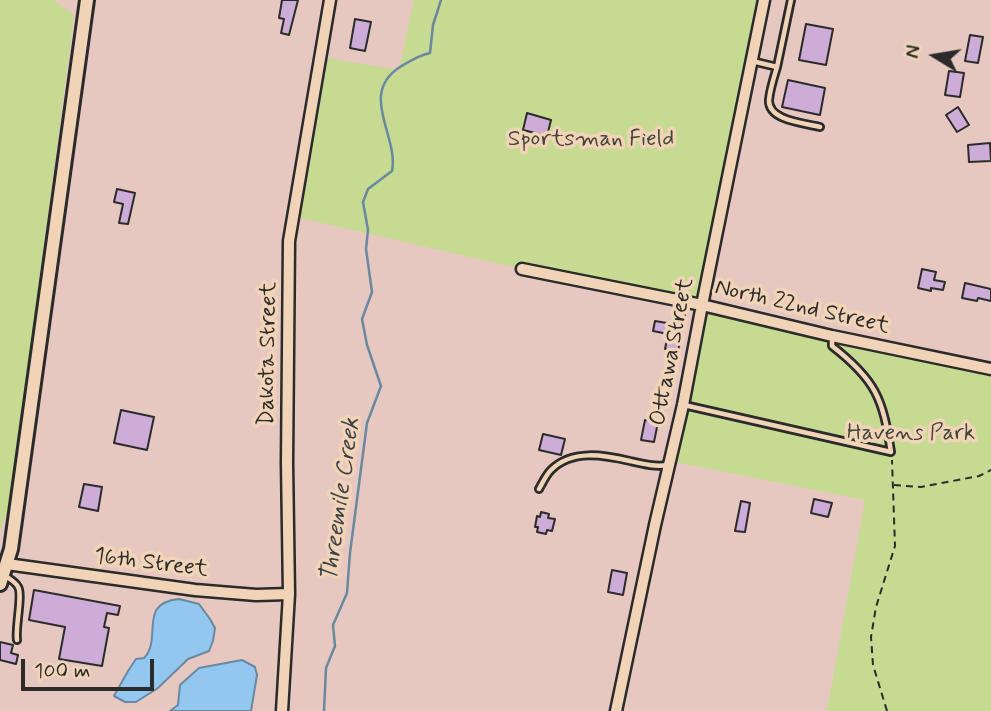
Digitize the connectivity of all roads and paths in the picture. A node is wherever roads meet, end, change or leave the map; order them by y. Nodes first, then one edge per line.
1 (87, 0) edge
2 (330, 0) edge
3 (764, 0) edge
4 (791, 0) edge
5 (751, 61) junction
6 (777, 66) junction
7 (820, 127) dead end
8 (522, 269) dead end
9 (702, 305) junction
10 (832, 336) junction
11 (991, 369) edge
12 (683, 405) junction
13 (891, 452) junction
14 (669, 465) junction
15 (991, 470) edge
16 (893, 485) junction
17 (539, 489) dead end
18 (4, 574) edge
19 (289, 594) junction
20 (17, 640) dead end
21 (282, 711) edge
22 (616, 711) edge
23 (887, 711) edge

1 - 18 street
2 - 19 street, Dakota Street
3 - 5 street, Ottawa Street
4 - 6 lane
5 - 6 lane
5 - 9 street, Ottawa Street
6 - 7 lane
8 - 9 street, North 22nd Street
9 - 10 street, North 22nd Street
9 - 12 street, Ottawa Street
10 - 11 street, North 22nd Street
10 - 13 lane
12 - 13 lane
12 - 14 street, Ottawa Street
13 - 16 path
14 - 17 lane
14 - 22 street, Ottawa Street
15 - 16 path
16 - 23 path
18 - 19 street, 16th Street
18 - 20 lane
19 - 21 street, Dakota Street

